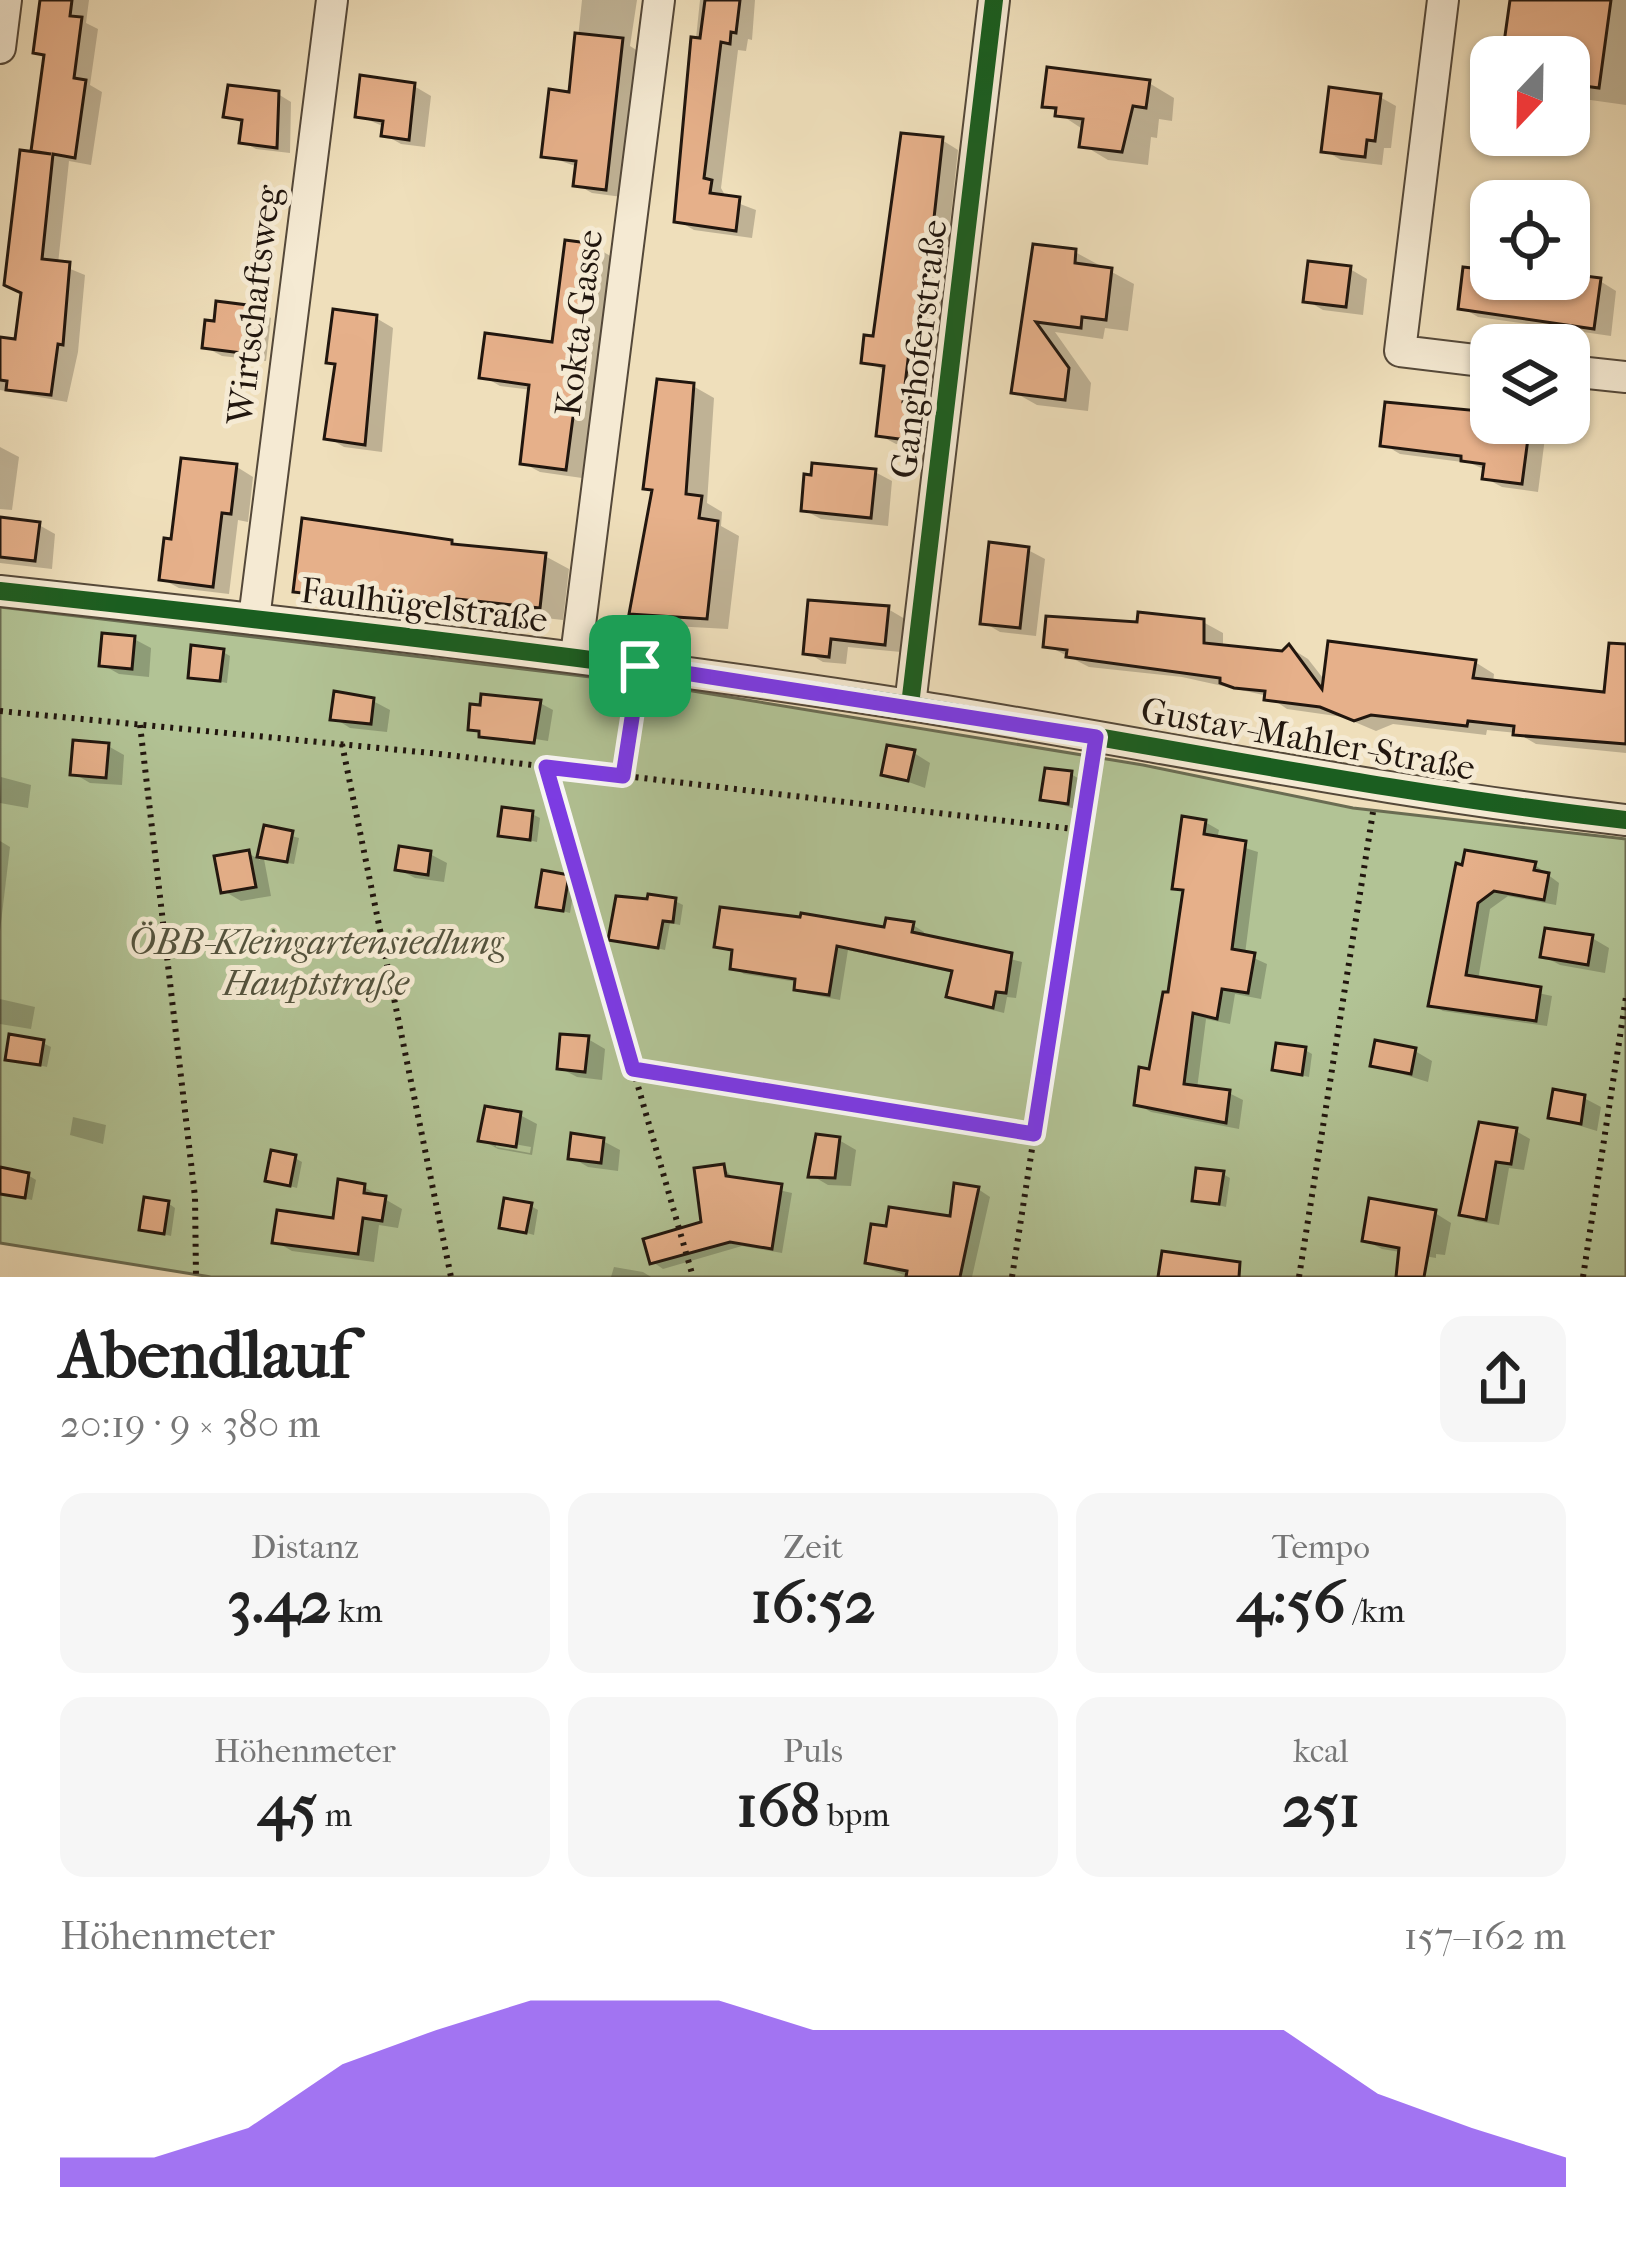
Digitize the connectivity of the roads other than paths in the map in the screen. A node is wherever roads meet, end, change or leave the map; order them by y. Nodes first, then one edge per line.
1 (6, 0) edge
2 (332, 0) edge
3 (659, 0) edge
4 (994, 0) edge
5 (1443, 0) edge
6 (0, 48) edge
7 (1470, 360) edge
8 (1590, 373) edge
9 (1626, 377) edge
10 (0, 591) edge
11 (254, 619) junction
12 (576, 656) junction
13 (910, 705) junction
14 (1626, 820) edge

1 - 6 street
2 - 11 street, Wirtschaftsweg
3 - 12 street, Kokta-Gasse
4 - 13 street, Ganghoferstraße
5 - 7 street
8 - 9 street
10 - 11 street, Faulhügelstraße
11 - 12 street, Faulhügelstraße
12 - 13 street, Faulhügelstraße
13 - 14 street, Gustav-Mahler-Straße

